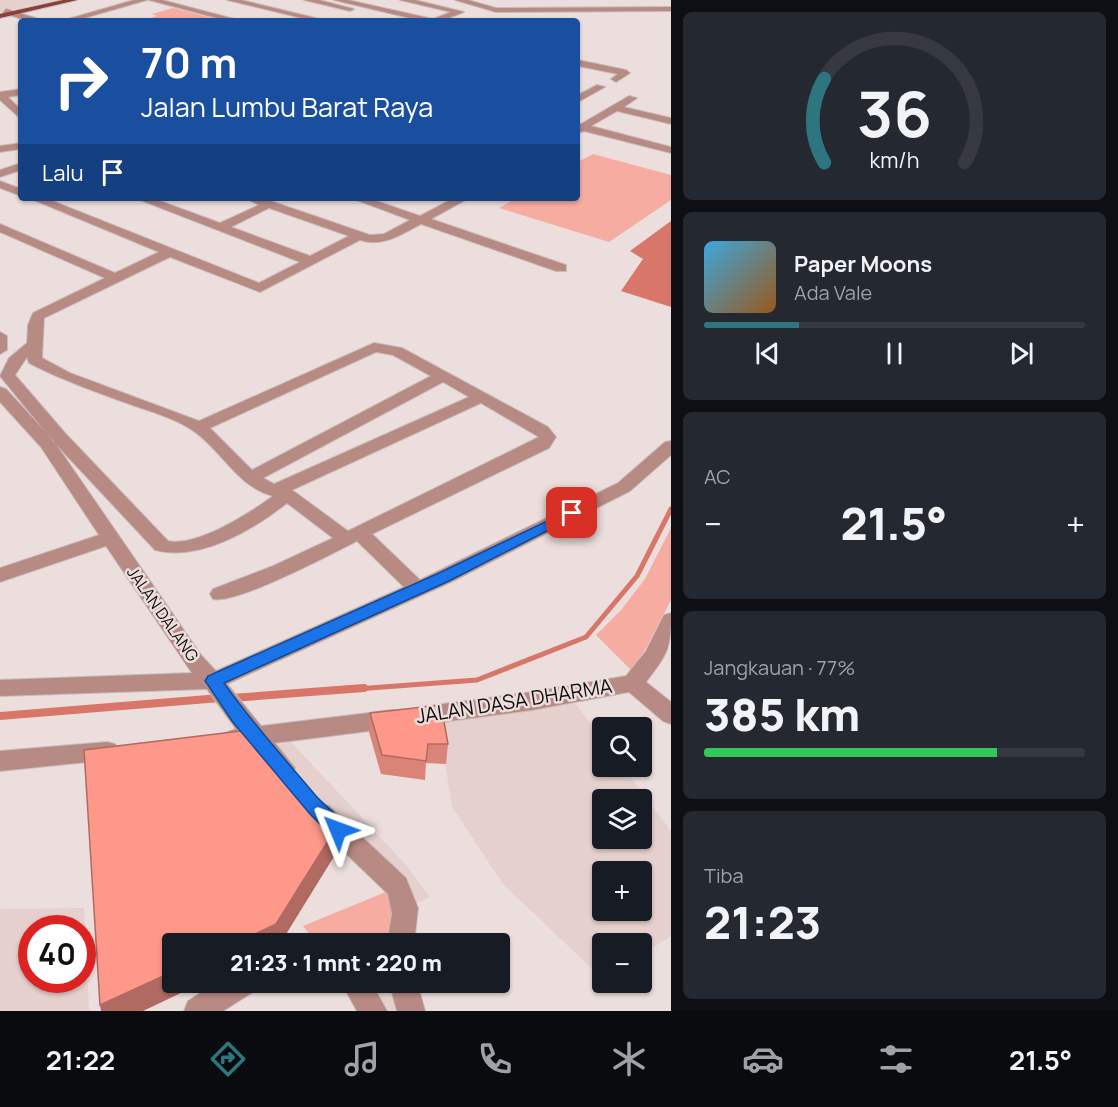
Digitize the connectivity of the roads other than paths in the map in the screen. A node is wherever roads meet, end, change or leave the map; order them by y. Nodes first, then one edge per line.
1 (57, 0) edge
2 (73, 0) edge
3 (143, 0) edge
4 (153, 0) edge
5 (308, 0) edge
6 (338, 0) edge
7 (404, 0) edge
8 (459, 0) edge
9 (530, 0) edge
10 (239, 1) edge
11 (550, 9) junction
12 (671, 9) edge
13 (281, 11) junction
14 (460, 12) junction
15 (4, 14) edge
16 (471, 14) dead end
17 (373, 15) junction
18 (22, 18) edge
19 (76, 18) edge
20 (226, 18) edge
21 (259, 18) dead end
22 (311, 18) edge
23 (420, 18) edge
24 (442, 18) edge
25 (580, 63) edge
26 (616, 79) dead end
27 (600, 87) dead end
28 (18, 92) edge
29 (1, 95) edge
30 (580, 98) edge
31 (632, 98) dead end
32 (16, 106) edge
33 (615, 108) junction
34 (671, 121) edge
35 (580, 127) edge
36 (580, 128) edge
37 (671, 139) edge
38 (18, 146) edge
39 (659, 147) junction
40 (0, 149) edge
41 (671, 150) edge
42 (18, 167) edge
43 (0, 174) edge
44 (0, 184) edge
45 (18, 192) edge
46 (42, 201) edge
47 (149, 201) edge
48 (260, 201) edge
49 (366, 201) edge
50 (457, 201) edge
51 (269, 204) junction
52 (423, 219) junction
53 (0, 228) edge
54 (220, 228) junction
55 (358, 236) junction
56 (170, 252) junction
57 (310, 261) junction
58 (561, 268) dead end
59 (115, 278) junction
60 (0, 336) edge
61 (34, 345) junction
62 (0, 350) edge
63 (443, 376) junction
64 (0, 392) edge
65 (482, 398) junction
66 (199, 427) junction
67 (671, 446) edge
68 (250, 477) junction
69 (280, 493) junction
70 (352, 535) junction
71 (111, 538) junction
72 (0, 575) edge
73 (418, 589) junction
74 (220, 594) dead end
75 (671, 620) edge
76 (633, 683) junction
77 (217, 687) junction
78 (0, 688) edge
79 (671, 716) edge
80 (257, 736) junction
81 (212, 741) edge
82 (123, 749) edge
83 (0, 761) edge
84 (403, 933) edge
85 (227, 993) edge
86 (362, 993) edge
87 (406, 993) edge
88 (200, 1011) edge
89 (374, 1011) edge
90 (411, 1011) edge

1 - 15 main road
2 - 15 main road
3 - 19 street
4 - 20 street
5 - 17 street
6 - 17 street
7 - 14 street
8 - 11 street
9 - 11 street
10 - 13 street
11 - 12 street
13 - 21 street
13 - 22 street
14 - 16 street
14 - 24 street
15 - 18 street
17 - 23 street
25 - 26 street
27 - 30 street
28 - 29 street
29 - 32 street
31 - 33 street
33 - 34 street
33 - 35 street
36 - 39 street
37 - 39 street
38 - 40 street
39 - 41 street
42 - 43 street
44 - 45 street
46 - 56 street
47 - 54 street
48 - 51 street
49 - 52 street
50 - 52 street
51 - 54 street
51 - 55 street
52 - 55 street
52 - 58 street
53 - 59 street
54 - 57 street
55 - 57 street
56 - 57 street
56 - 59 street
59 - 61 street
60 - 62 street
61 - 66 street
61 - 69 street
63 - 65 street
63 - 66 street
63 - 68 street
64 - 71 street, JALAN DALANG
65 - 69 street
65 - 70 street
66 - 68 street
67 - 73 street
68 - 69 street
69 - 70 street
70 - 73 street
70 - 74 street
71 - 72 street
71 - 77 street, JALAN DALANG
73 - 77 street
75 - 76 street, JALAN DASA DHARMA
76 - 79 street
76 - 80 street, JALAN DASA DHARMA
77 - 78 street
77 - 80 street, JALAN DALANG
80 - 81 street, JALAN DASA DHARMA
80 - 84 street, JALAN DALANG
82 - 83 street
85 - 88 street
86 - 89 street
87 - 90 street

